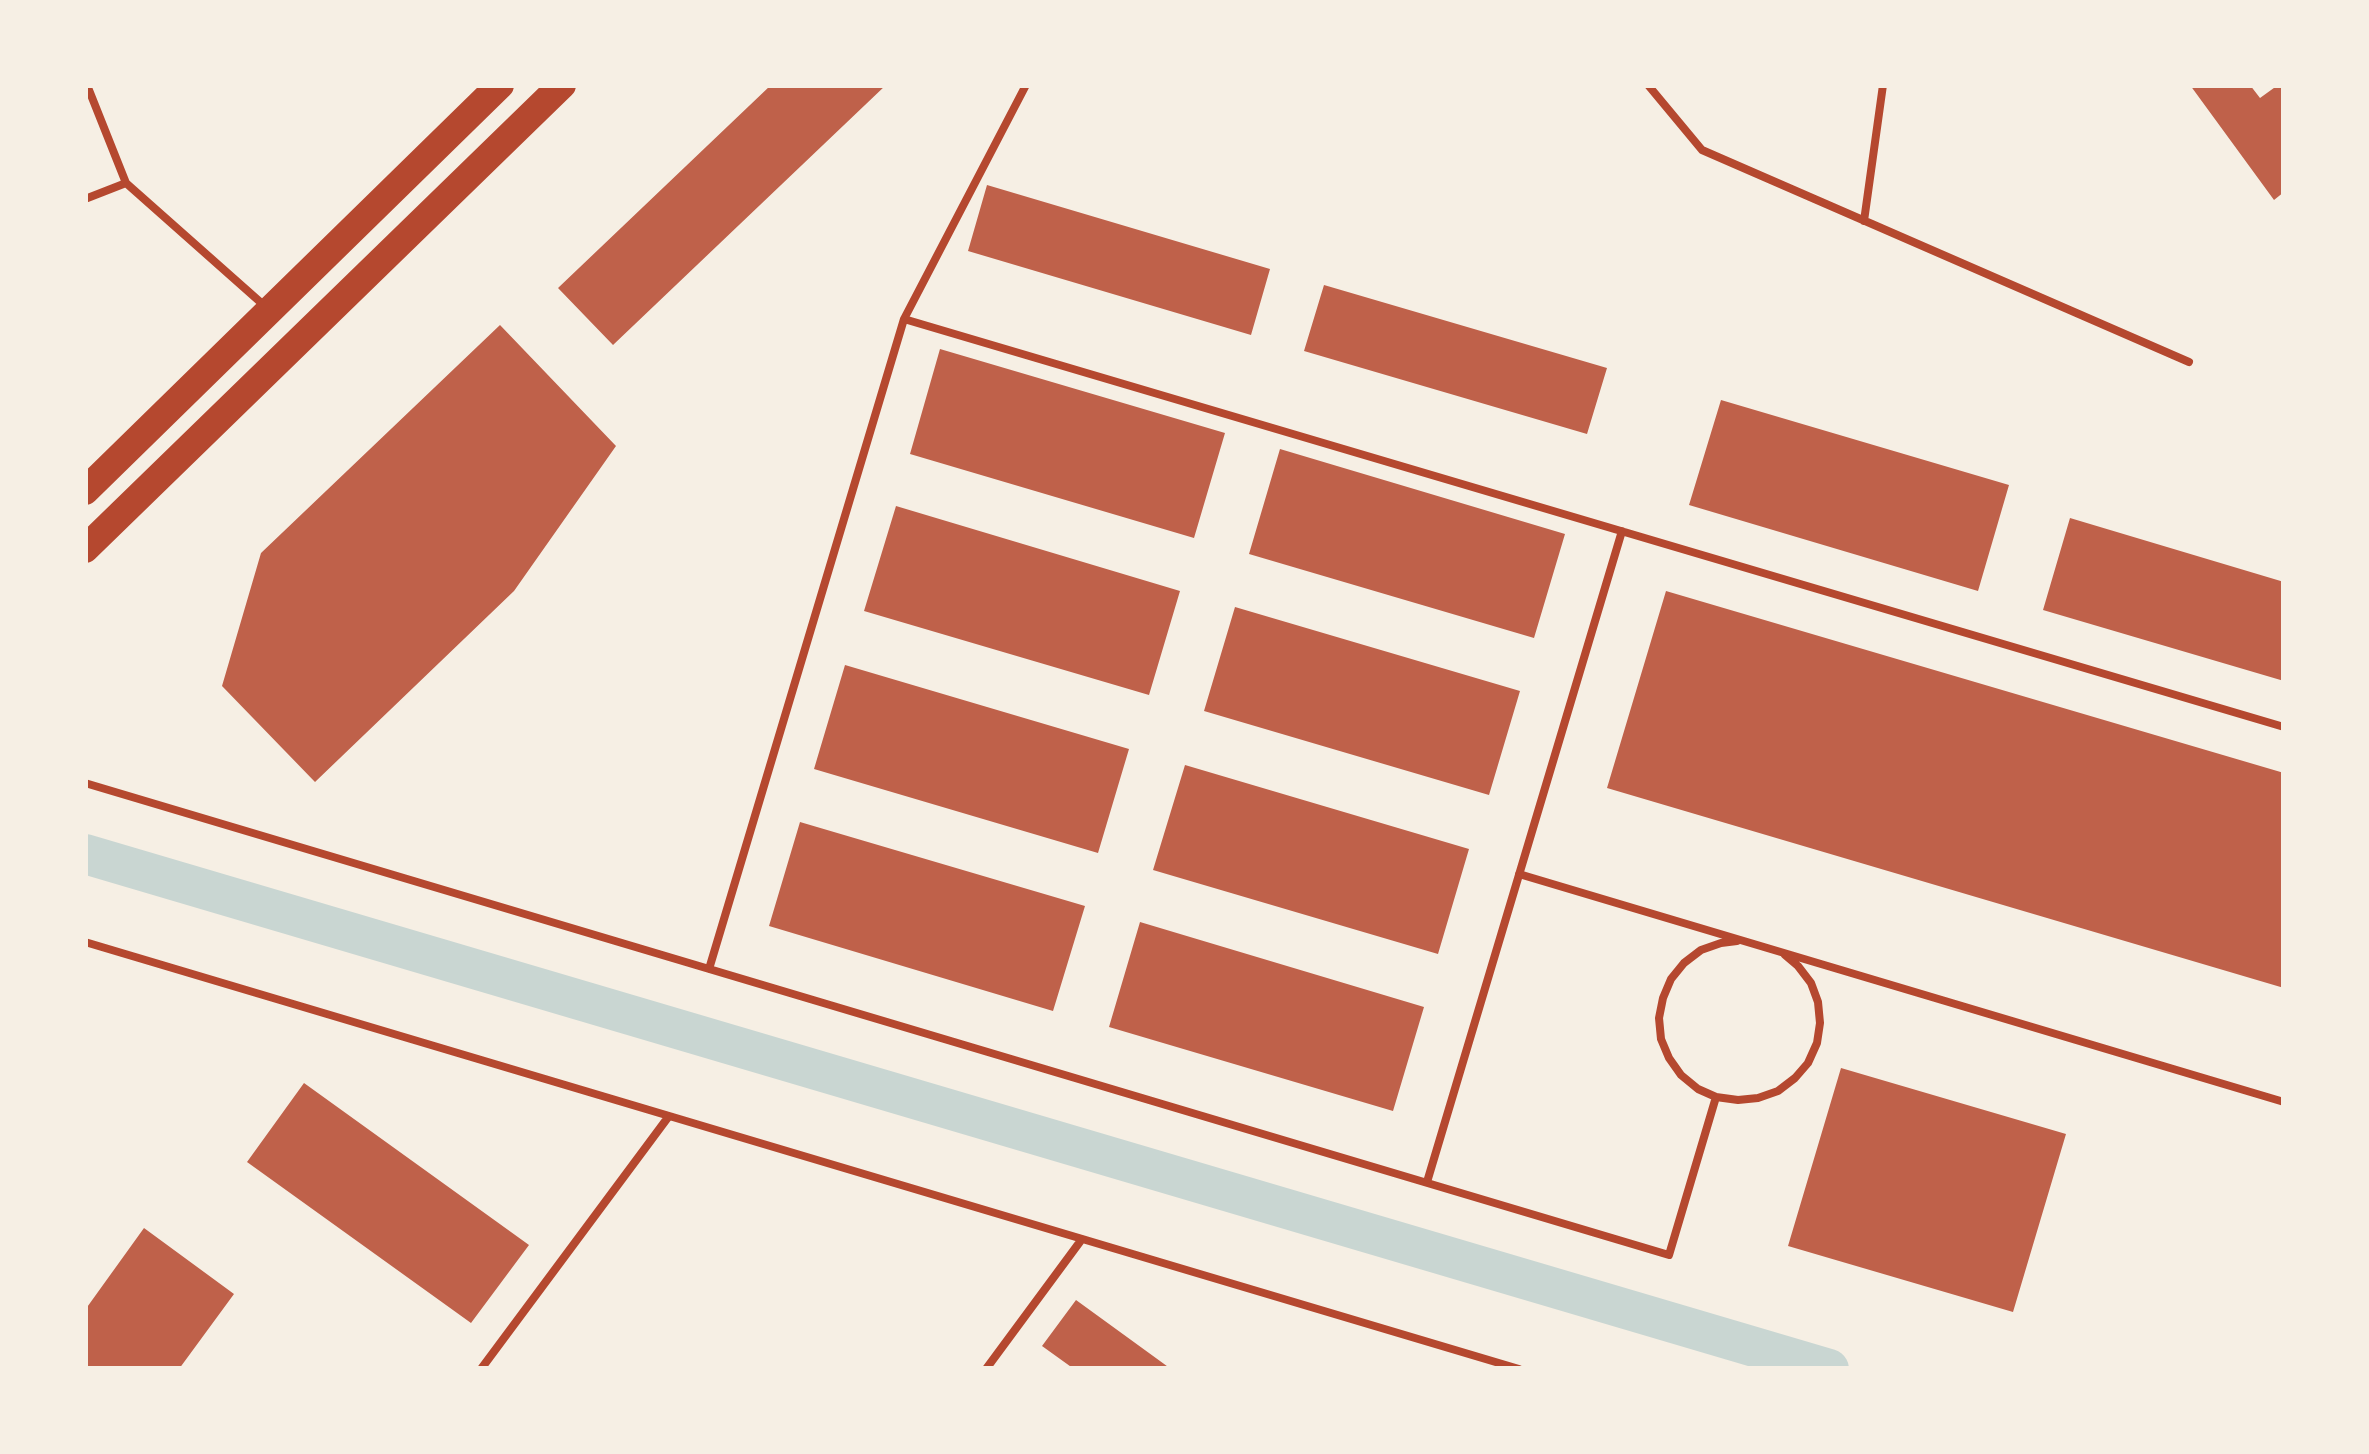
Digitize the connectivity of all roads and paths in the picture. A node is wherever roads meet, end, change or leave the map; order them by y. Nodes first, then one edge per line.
1 (87, 85) edge
2 (500, 85) edge
3 (562, 85) edge
4 (1026, 85) edge
5 (1648, 85) edge
6 (1883, 85) edge
7 (126, 184) junction
8 (85, 199) edge
9 (1864, 220) junction
10 (270, 311) junction
11 (904, 319) junction
12 (2189, 362) dead end
13 (85, 490) edge
14 (1622, 531) junction
15 (85, 548) edge
16 (2284, 727) edge
17 (85, 784) edge
18 (1519, 874) junction
19 (1742, 940) junction
20 (85, 942) edge
21 (1782, 952) junction
22 (709, 969) junction
23 (1716, 1097) junction
24 (2284, 1102) edge
25 (669, 1116) junction
26 (1427, 1182) junction
27 (1082, 1239) junction
28 (1492, 1365) edge
29 (480, 1369) edge
30 (986, 1369) edge
31 (1519, 1369) edge

1 - 7 lane
2 - 10 highway
3 - 15 highway
4 - 11 lane
5 - 9 lane
6 - 9 lane
7 - 8 lane
7 - 10 lane
9 - 12 lane
10 - 13 highway
11 - 14 lane
11 - 22 lane
14 - 16 lane
14 - 18 lane
17 - 22 lane
18 - 19 lane
18 - 26 lane
19 - 21 lane
19 - 23 lane
20 - 25 lane
21 - 23 lane
21 - 24 lane
22 - 26 lane
23 - 26 lane
25 - 27 lane
25 - 29 lane
27 - 28 lane
27 - 30 lane
28 - 31 lane

